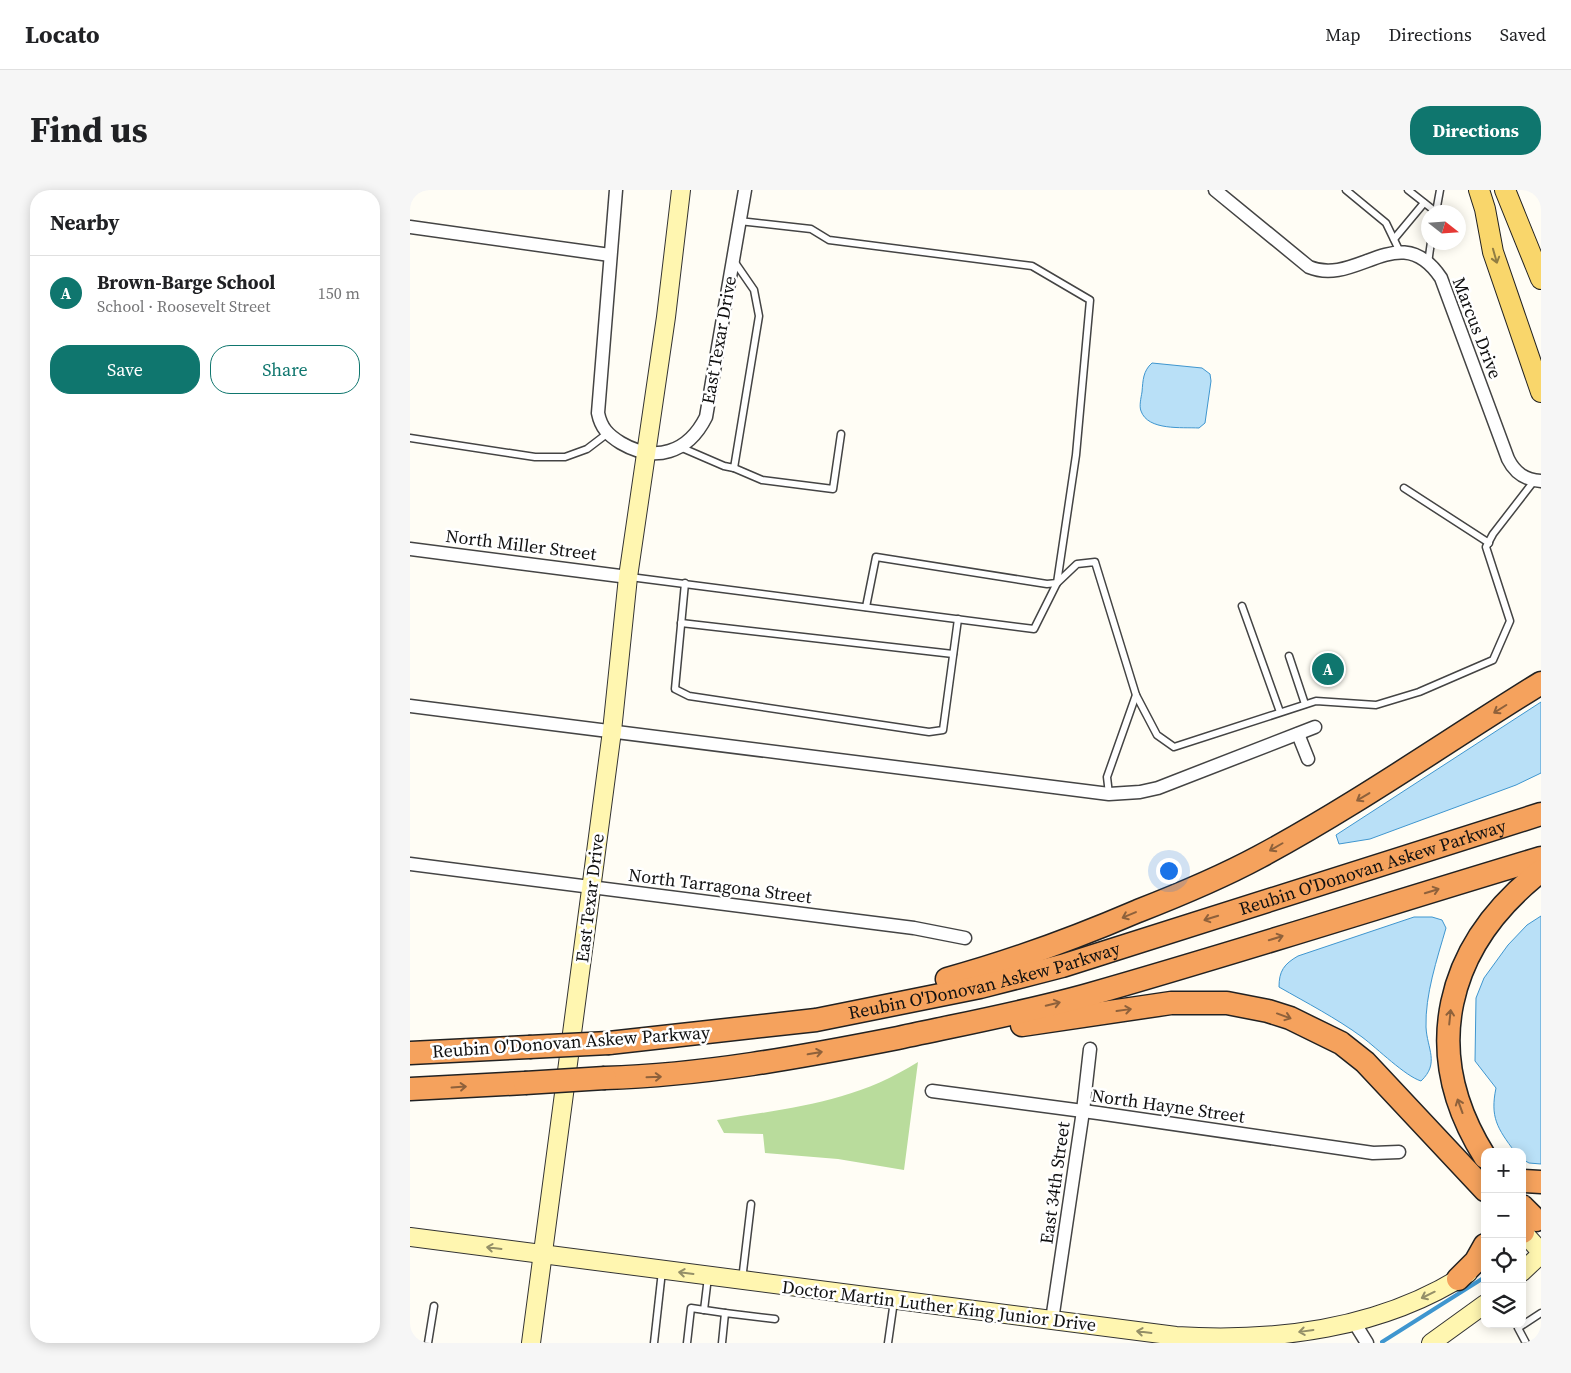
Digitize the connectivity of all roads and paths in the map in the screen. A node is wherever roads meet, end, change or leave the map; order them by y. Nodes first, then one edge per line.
1 (616, 190) edge
2 (681, 190) edge
3 (745, 190) edge
4 (1215, 190) edge
5 (1346, 190) edge
6 (1408, 190) edge
7 (1440, 190) edge
8 (1479, 190) edge
9 (1505, 190) edge
10 (1424, 204) joint
11 (1437, 205) edge
12 (740, 221) junction
13 (410, 227) edge
14 (1394, 239) junction
15 (1430, 250) edge
16 (1400, 252) junction
17 (610, 255) junction
18 (733, 260) junction
19 (1428, 263) junction
20 (1541, 279) edge
21 (1541, 392) edge
22 (608, 433) junction
23 (841, 434) dead end
24 (410, 438) edge
25 (680, 447) junction
26 (647, 454) junction
27 (734, 468) junction
28 (1537, 481) edge
29 (1404, 488) dead end
30 (1488, 543) junction
31 (410, 548) edge
32 (628, 577) junction
33 (684, 583) junction
34 (1057, 583) junction
35 (1242, 606) dead end
36 (866, 607) junction
37 (958, 619) junction
38 (681, 622) junction
39 (953, 654) junction
40 (1289, 656) dead end
41 (1541, 683) edge
42 (1136, 694) junction
43 (1305, 704) junction
44 (410, 706) edge
45 (1280, 712) junction
46 (1315, 727) dead end
47 (612, 731) junction
48 (1298, 734) junction
49 (1308, 759) dead end
50 (1109, 794) junction
51 (1541, 814) edge
52 (1541, 858) edge
53 (410, 864) edge
54 (1541, 871) edge
55 (591, 888) junction
56 (965, 938) dead end
57 (972, 1022) junction
58 (732, 1030) junction
59 (1090, 1049) dead end
60 (410, 1053) edge
61 (410, 1089) edge
62 (932, 1091) dead end
63 (1083, 1111) junction
64 (1481, 1150) edge
65 (1399, 1152) dead end
66 (1526, 1182) edge
67 (1541, 1182) edge
68 (1481, 1189) edge
69 (751, 1204) dead end
70 (1530, 1223) edge
71 (410, 1237) edge
72 (1481, 1252) edge
73 (1541, 1253) edge
74 (543, 1254) junction
75 (1481, 1265) edge
76 (1526, 1268) edge
77 (662, 1270) junction
78 (708, 1276) junction
79 (1458, 1279) junction
80 (742, 1280) junction
81 (894, 1300) junction
82 (434, 1306) dead end
83 (1481, 1307) edge
84 (704, 1310) junction
85 (725, 1313) junction
86 (1541, 1313) edge
87 (775, 1319) dead end
88 (1052, 1320) junction
89 (1354, 1322) junction
90 (1212, 1341) edge
91 (428, 1343) edge
92 (532, 1343) edge
93 (654, 1343) edge
94 (687, 1343) edge
95 (722, 1343) edge
96 (888, 1343) edge
97 (1237, 1343) edge
98 (1367, 1343) edge
99 (1431, 1343) edge
100 (1526, 1343) edge

1 - 17 street
2 - 26 main road, East Texar Drive
3 - 12 street, East Texar Drive
4 - 16 street
5 - 14 lane
6 - 10 lane
7 - 11 lane
8 -> 21 main road
9 - 20 main road
10 - 14 lane
12 - 18 street, East Texar Drive
12 - 34 lane
13 - 17 street
14 - 16 lane
15 - 19 lane
16 - 19 street
17 - 22 street
18 - 25 street, East Texar Drive
18 - 27 lane
19 - 28 street, Marcus Drive
22 - 24 lane
22 - 26 street
23 - 27 lane
25 - 26 street, East Texar Drive
25 - 27 lane
26 - 32 main road, East Texar Drive
28 - 30 lane
29 - 30 lane
30 - 43 lane
31 - 32 street, North Miller Street
32 - 33 lane
32 - 47 main road, East Texar Drive
33 - 36 lane
33 - 38 lane
34 - 36 lane
34 - 37 lane
34 - 42 lane
35 - 45 lane
36 - 37 lane
37 - 39 lane
38 - 39 lane
38 - 39 lane
40 - 43 lane
41 -> 58 highway
42 - 45 lane
42 - 50 lane
43 - 45 lane
44 - 47 street
46 - 48 street
47 - 50 street
47 - 55 main road, East Texar Drive
48 - 49 street
48 - 50 street
51 -> 58 highway, Reubin O'Donovan Askew Parkway
57 -> 52 highway, Reubin O'Donovan Askew Parkway
53 - 55 street, North Tarragona Street
64 -> 54 highway
55 - 56 street, North Tarragona Street
55 - 74 main road, East Texar Drive
61 -> 57 highway, Reubin O'Donovan Askew Parkway, bridge
57 -> 68 highway
58 - 60 highway, Reubin O'Donovan Askew Parkway, bridge
59 - 63 street, East 34th Street
62 - 63 street, North Hayne Street
63 - 65 street, North Hayne Street
63 - 88 street, East 34th Street
66 - 67 highway
69 - 80 lane
70 - 73 main road
74 -> 71 main road, Doctor Martin Luther King Junior Drive
72 - 79 highway
73 - 76 main road
74 - 77 main road, Doctor Martin Luther King Junior Drive
74 - 92 main road, East Texar Drive
75 - 79 main road, Doctor Martin Luther King Junior Drive
78 -> 77 main road, Doctor Martin Luther King Junior Drive
77 - 93 lane
78 - 80 main road, Doctor Martin Luther King Junior Drive
78 - 84 lane
79 -> 89 main road, Doctor Martin Luther King Junior Drive
80 - 81 main road, Doctor Martin Luther King Junior Drive
81 - 88 main road, Doctor Martin Luther King Junior Drive
81 - 96 lane
82 - 91 lane
83 - 99 main road
84 - 85 lane
84 - 94 lane
85 - 87 lane
85 - 95 lane
86 - 100 lane
90 -> 88 main road, Doctor Martin Luther King Junior Drive
89 -> 90 main road, Doctor Martin Luther King Junior Drive
89 - 98 street
90 - 97 main road

